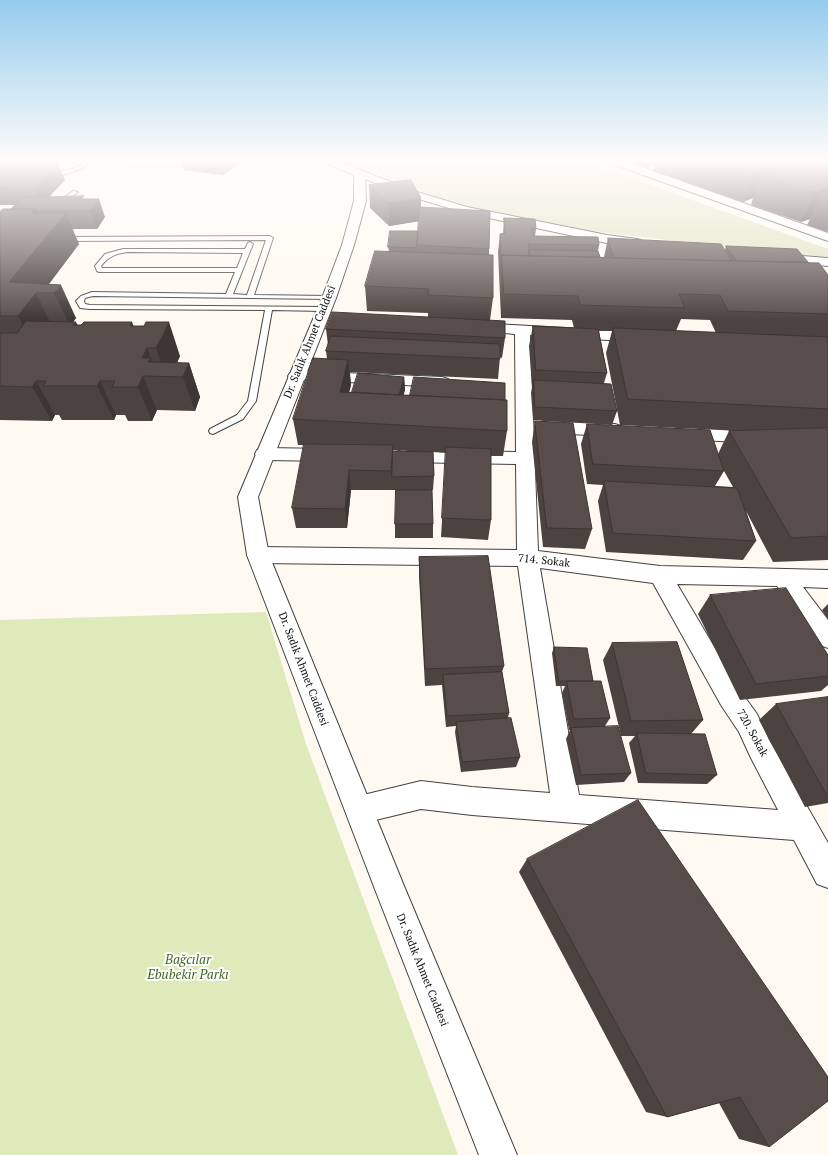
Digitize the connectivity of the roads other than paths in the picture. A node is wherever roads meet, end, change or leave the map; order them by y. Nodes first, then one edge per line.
1 (362, 213) edge
2 (479, 213) edge
3 (760, 213) edge
4 (828, 237) edge
5 (57, 239) edge
6 (252, 239) junction
7 (646, 244) edge
8 (247, 251) junction
9 (762, 257) edge
10 (828, 262) edge
11 (239, 270) junction
12 (229, 296) junction
13 (250, 296) junction
14 (269, 308) junction
15 (327, 312) junction
16 (461, 326) edge
17 (522, 330) junction
18 (650, 338) edge
19 (296, 376) junction
20 (461, 383) edge
21 (525, 426) junction
22 (213, 431) dead end
23 (628, 431) edge
24 (668, 433) edge
25 (772, 438) edge
26 (264, 454) junction
27 (352, 455) edge
28 (383, 456) edge
29 (526, 458) junction
30 (258, 555) junction
31 (528, 558) junction
32 (660, 575) junction
33 (783, 578) junction
34 (828, 579) edge
35 (828, 638) edge
36 (565, 796) dead end
37 (359, 810) junction
38 (802, 826) junction
39 (828, 873) edge
40 (498, 1155) edge

1 - 15 street, Dr. Sadık Ahmet Caddesi
2 - 7 street
3 - 4 street
5 - 6 lane
6 - 8 lane
6 - 13 lane
8 - 11 lane
8 - 11 lane
9 - 10 street
11 - 12 lane
12 - 13 lane
12 - 14 lane
13 - 15 lane
14 - 15 lane
14 - 22 lane
15 - 19 street, Dr. Sadık Ahmet Caddesi
16 - 17 street
17 - 18 street
17 - 21 street
19 - 20 street
19 - 26 street, Dr. Sadık Ahmet Caddesi
21 - 23 street
21 - 29 street
24 - 25 street
26 - 27 street
26 - 30 street, Dr. Sadık Ahmet Caddesi
28 - 29 street
29 - 31 street
30 - 31 street, 714. Sokak
30 - 37 street, Dr. Sadık Ahmet Caddesi
31 - 32 street, 714. Sokak
31 - 36 street
32 - 33 street, 714. Sokak
32 - 38 street, 720. Sokak
33 - 34 street, 714. Sokak
33 - 35 street
37 - 38 street
37 - 40 street, Dr. Sadık Ahmet Caddesi
38 - 39 street, 720. Sokak

